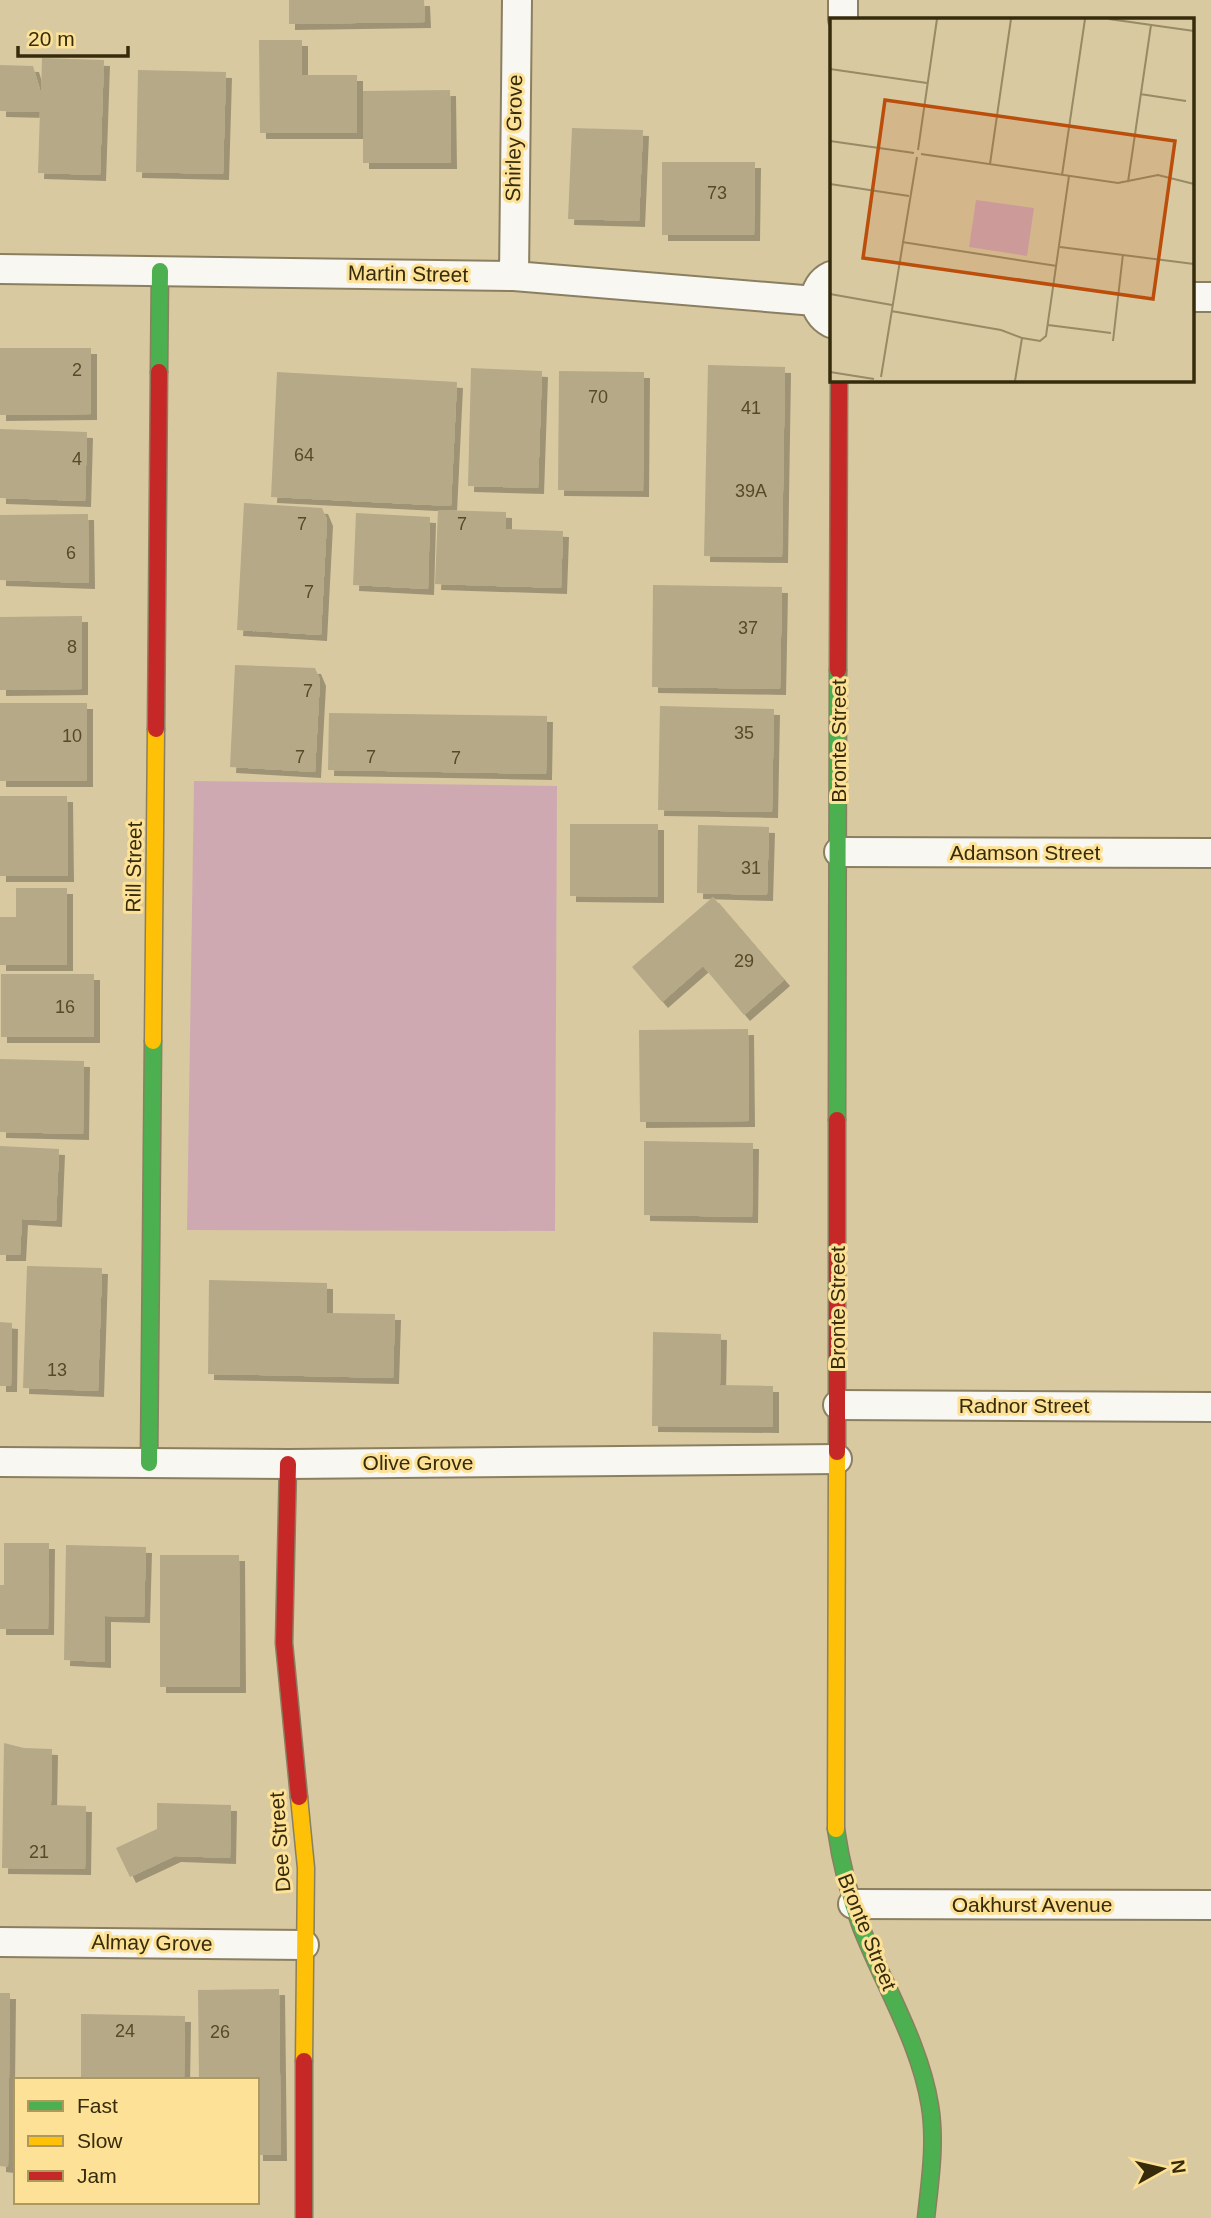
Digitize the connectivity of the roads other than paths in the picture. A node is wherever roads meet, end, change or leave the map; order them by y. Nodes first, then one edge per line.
1 (517, 0) edge
2 (843, 0) edge
3 (842, 18) edge
4 (0, 269) edge
5 (160, 271) junction
6 (514, 276) junction
7 (830, 277) edge
8 (823, 312) edge
9 (839, 382) edge
10 (839, 852) junction
11 (1211, 853) edge
12 (838, 1405) junction
13 (1211, 1407) edge
14 (837, 1459) junction
15 (0, 1462) edge
16 (149, 1463) junction
17 (288, 1464) junction
18 (853, 1904) junction
19 (1211, 1905) edge
20 (0, 1942) edge
21 (304, 1945) junction
22 (304, 2218) edge
23 (926, 2218) edge

1 - 6 street, Shirley Grove
2 - 3 street
4 - 5 street, Martin Street
5 - 6 street, Martin Street
5 - 16 street, Rill Street
6 - 8 street, Martin Street
7 - 8 street
9 - 10 street, Bronte Street
10 - 11 street, Adamson Street
10 - 12 street, Bronte Street
12 - 13 street, Radnor Street
12 - 14 street, Bronte Street
14 - 17 street, Olive Grove
14 - 18 street, Bronte Street
15 - 16 street, Olive Grove
16 - 17 street, Olive Grove
17 - 21 street, Dee Street
18 - 19 street, Oakhurst Avenue
18 - 23 street, Bronte Street
20 - 21 street, Almay Grove
21 - 22 street, Dee Street

